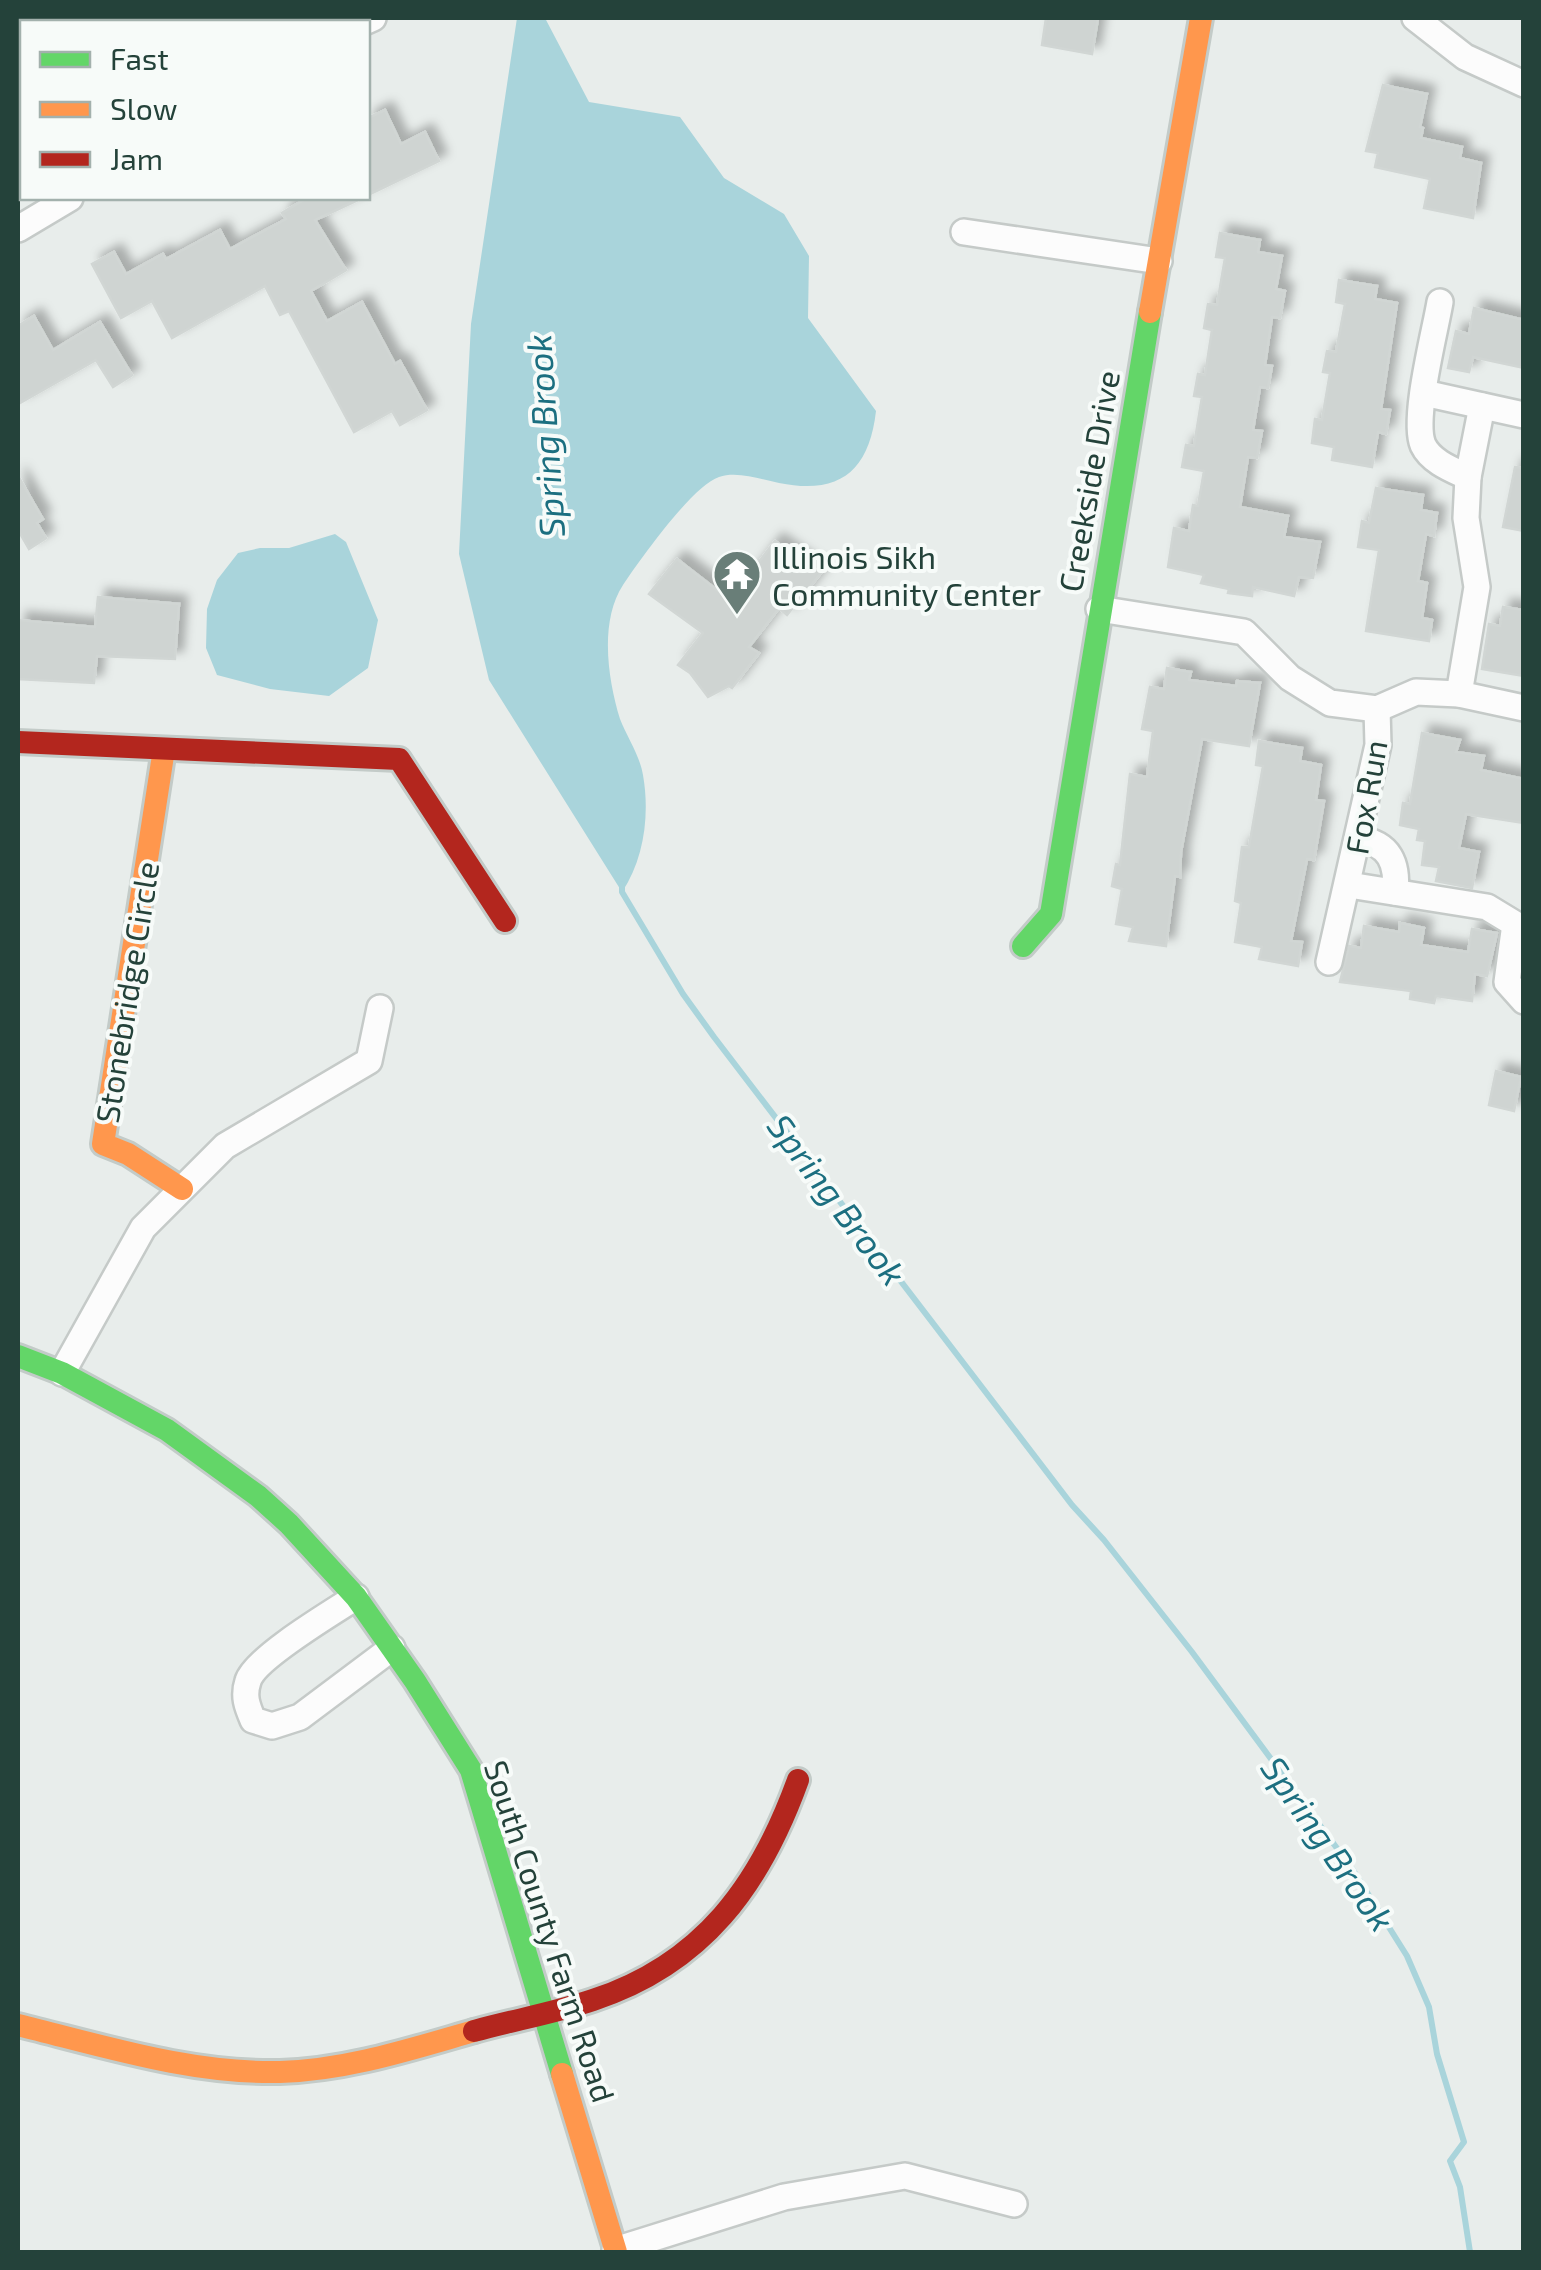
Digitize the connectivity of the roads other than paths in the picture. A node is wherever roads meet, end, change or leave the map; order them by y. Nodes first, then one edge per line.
1 (1201, 18) edge
2 (1415, 18) edge
3 (1524, 84) edge
4 (67, 200) edge
5 (18, 229) edge
6 (964, 232) dead end
7 (1160, 260) junction
8 (1440, 302) dead end
9 (1424, 393) junction
10 (1482, 406) junction
11 (1524, 415) edge
12 (1468, 478) junction
13 (1099, 609) junction
14 (1459, 694) junction
15 (1377, 708) junction
16 (1524, 708) edge
17 (18, 742) edge
18 (164, 749) junction
19 (1358, 839) junction
20 (1349, 885) junction
21 (1394, 892) junction
22 (505, 921) dead end
23 (1024, 946) dead end
24 (1329, 962) dead end
25 (1524, 1001) edge
26 (380, 1008) dead end
27 (182, 1189) junction
28 (18, 1356) edge
29 (62, 1374) junction
30 (356, 1597) junction
31 (392, 1648) junction
32 (798, 1780) dead end
33 (545, 2010) junction
34 (18, 2025) edge
35 (1014, 2204) dead end
36 (616, 2251) edge

1 - 7 street, Creekside Drive
2 - 3 street
4 - 5 street
6 - 7 street
7 - 13 street, Creekside Drive
8 - 9 street
9 - 10 street
9 - 12 street
10 - 11 street
10 - 12 street
12 - 14 street
13 - 15 street
13 - 23 street, Creekside Drive
14 - 15 street
14 - 16 street
15 - 19 street, Fox Run
17 - 18 street
18 - 22 street
18 - 27 street, Stonebridge Circle
19 - 20 street, Fox Run
19 - 21 street
20 - 21 street
20 - 24 street, Fox Run
21 - 25 street
26 - 27 street
27 - 29 street
28 - 29 street, South County Farm Road
29 - 30 street, South County Farm Road
30 - 31 street, South County Farm Road
30 - 31 street
31 - 33 street, South County Farm Road
32 - 33 street
33 - 34 street
33 - 36 street, South County Farm Road
35 - 36 street

